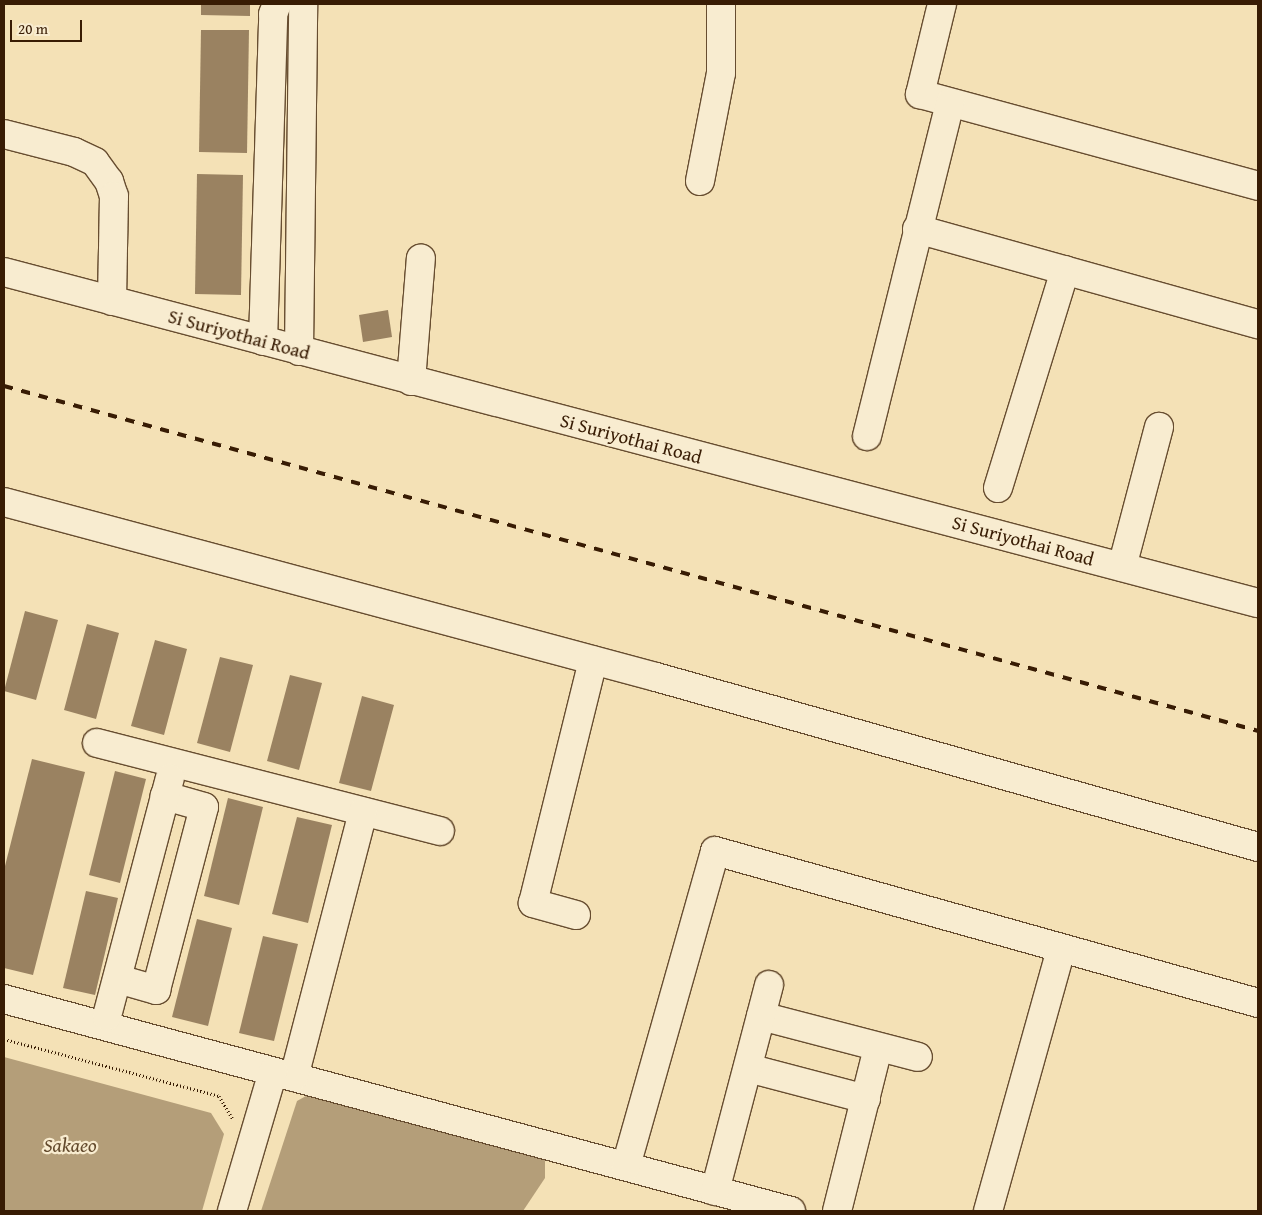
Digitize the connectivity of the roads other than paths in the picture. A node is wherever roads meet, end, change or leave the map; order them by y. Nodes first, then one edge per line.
1 (277, 4) edge
2 (303, 4) edge
3 (721, 4) edge
4 (942, 4) edge
5 (950, 103) junction
6 (4, 134) edge
7 (304, 150) junction
8 (269, 151) junction
9 (700, 181) dead end
10 (1258, 186) edge
11 (917, 229) junction
12 (421, 258) dead end
13 (1065, 270) junction
14 (4, 272) edge
15 (265, 272) junction
16 (302, 276) junction
17 (112, 301) junction
18 (1258, 324) edge
19 (263, 341) junction
20 (299, 351) junction
21 (411, 381) junction
22 (1159, 428) dead end
23 (867, 436) dead end
24 (998, 488) dead end
25 (4, 502) edge
26 (1122, 567) junction
27 (1258, 603) edge
28 (593, 660) junction
29 (97, 743) dead end
30 (174, 763) junction
31 (166, 796) junction
32 (362, 812) junction
33 (440, 831) dead end
34 (1258, 847) edge
35 (576, 915) dead end
36 (1061, 949) junction
37 (118, 979) junction
38 (769, 985) dead end
39 (4, 988) edge
40 (4, 999) edge
41 (1258, 1002) edge
42 (108, 1016) junction
43 (761, 1016) junction
44 (878, 1048) junction
45 (918, 1057) dead end
46 (748, 1068) junction
47 (283, 1074) junction
48 (866, 1098) junction
49 (626, 1166) junction
50 (715, 1191) junction
51 (232, 1211) edge
52 (791, 1211) edge
53 (837, 1211) edge
54 (988, 1211) edge

1 - 8 street
2 - 7 street
3 - 9 street
4 - 5 street
5 - 10 street
5 - 11 street
6 - 17 street
7 - 8 street
7 - 16 street
8 - 15 street
11 - 13 street
11 - 23 street
12 - 21 street
13 - 18 street
13 - 24 street
14 - 17 street, Si Suriyothai Road
15 - 16 street
15 - 19 street
16 - 20 street
17 - 19 street, Si Suriyothai Road
19 - 20 street, Si Suriyothai Road
20 - 21 street, Si Suriyothai Road
21 - 26 street, Si Suriyothai Road
22 - 26 street
25 - 28 street
26 - 27 street, Si Suriyothai Road
28 - 34 street
28 - 35 street
29 - 30 street
30 - 31 street
30 - 32 street
31 - 37 street
31 - 37 street
32 - 33 street
32 - 47 street
36 - 41 street
36 - 49 street
36 - 54 street
37 - 42 street
38 - 43 street
39 - 42 street
40 - 47 street
42 - 47 street
43 - 44 street
43 - 46 street
44 - 45 street
44 - 48 street
46 - 48 street
46 - 50 street
47 - 49 street
47 - 51 street
48 - 53 street
49 - 50 street
50 - 52 street

